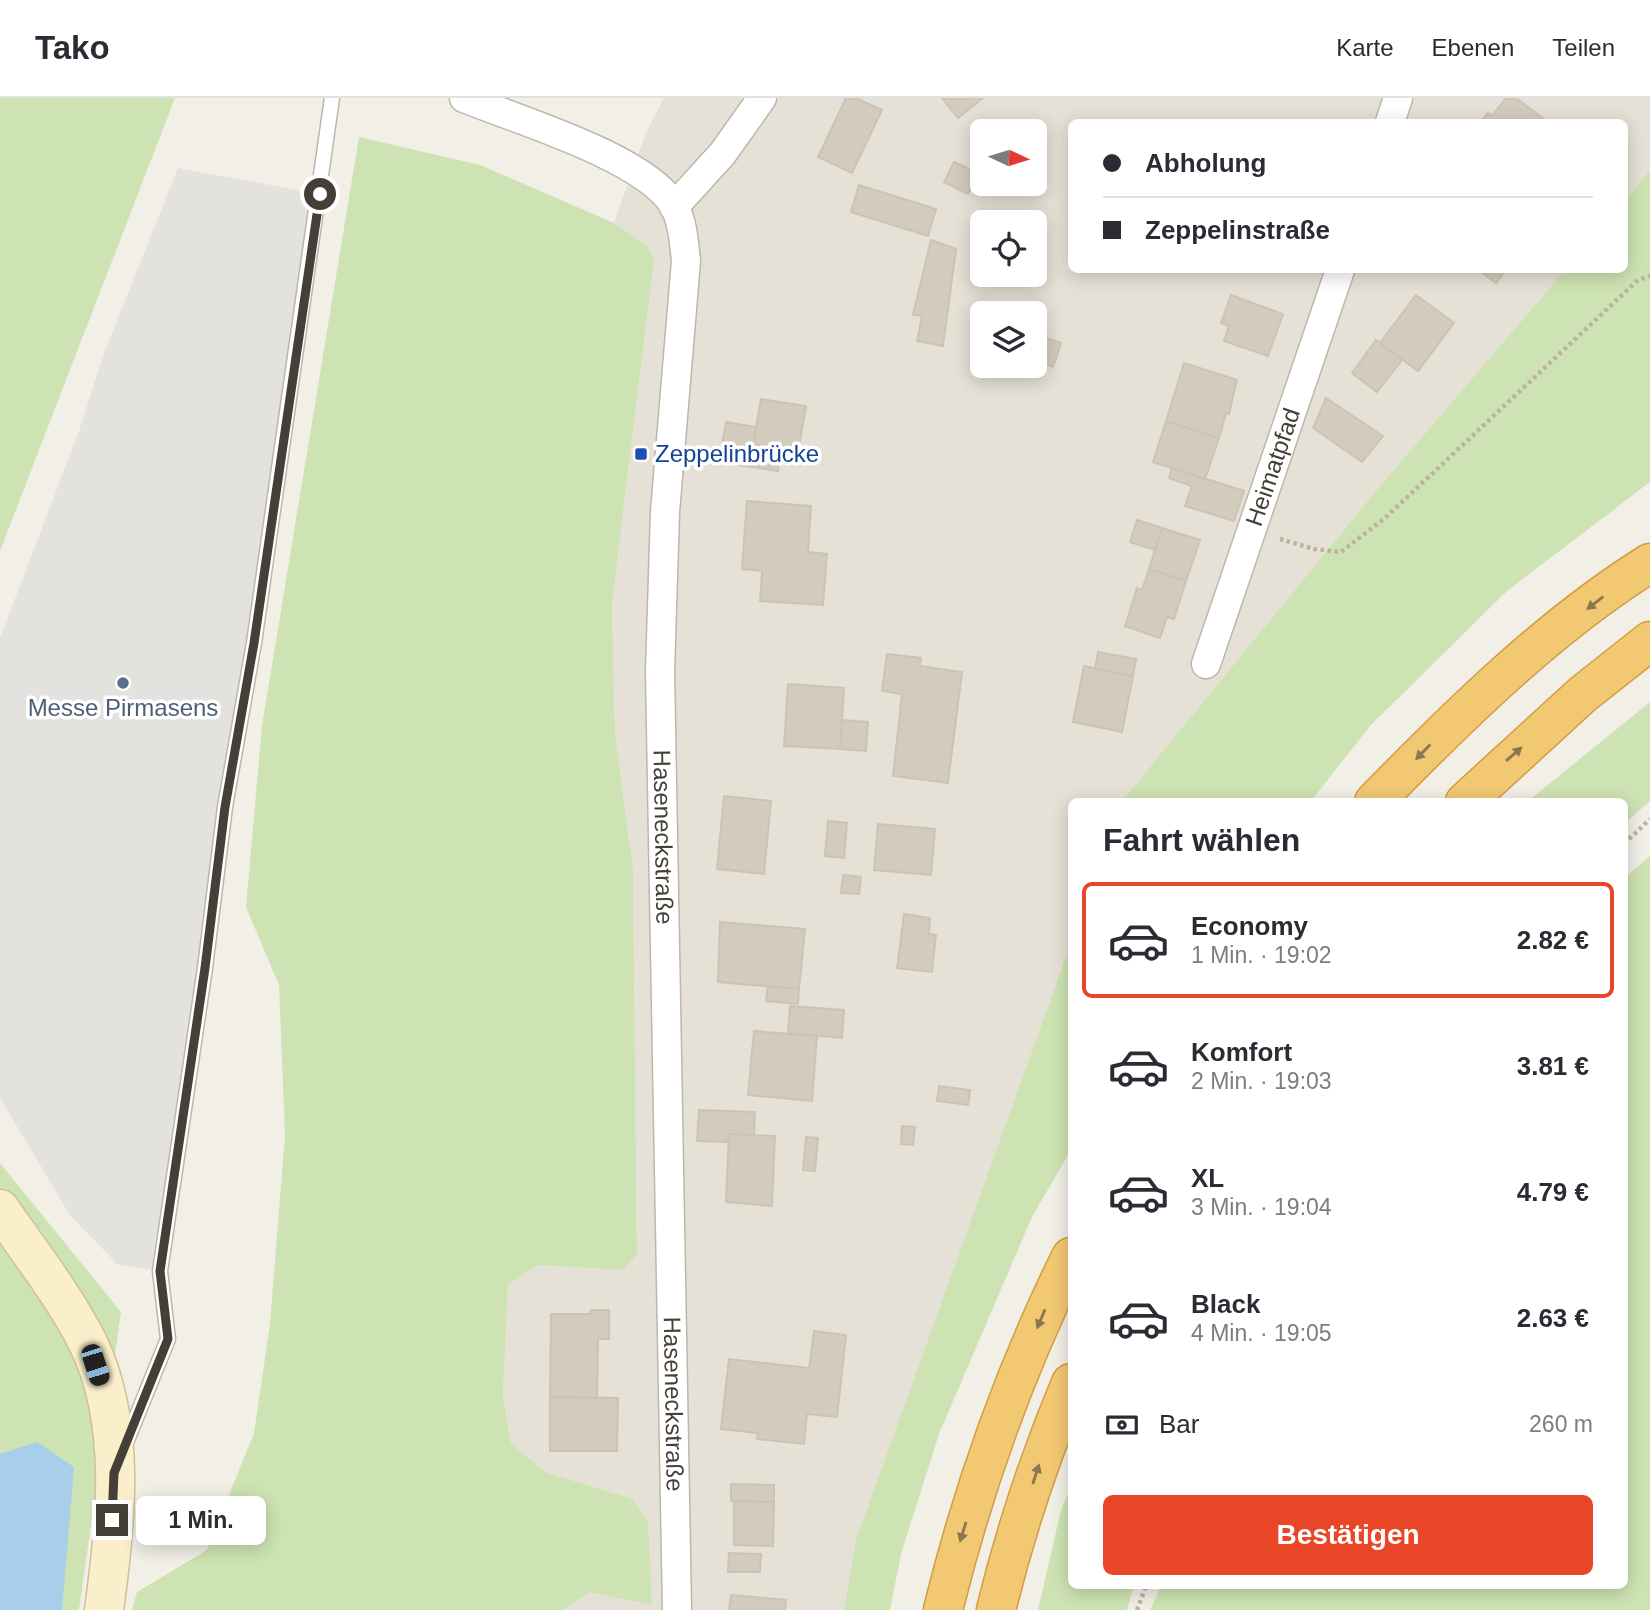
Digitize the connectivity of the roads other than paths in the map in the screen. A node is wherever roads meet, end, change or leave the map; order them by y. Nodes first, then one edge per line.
1 (332, 98) edge
2 (464, 98) edge
3 (762, 98) edge
4 (1398, 98) edge
5 (1391, 119) edge
6 (674, 206) junction
7 (1339, 273) edge
8 (1650, 563) edge
9 (1650, 641) edge
10 (1206, 664) dead end
11 (1378, 798) edge
12 (1469, 798) edge
13 (0, 1209) edge
14 (1068, 1263) edge
15 (1068, 1390) edge
16 (114, 1473) junction
17 (104, 1610) edge
18 (677, 1610) edge
19 (943, 1610) edge
20 (996, 1610) edge

1 - 16 lane
2 - 6 street
3 - 6 street
4 - 5 street
6 - 18 street, Haseneckstraße
7 - 10 street, Heimatpfad
8 -> 11 highway
12 -> 9 highway
13 - 16 street
14 -> 19 highway
20 -> 15 highway
16 - 17 street

